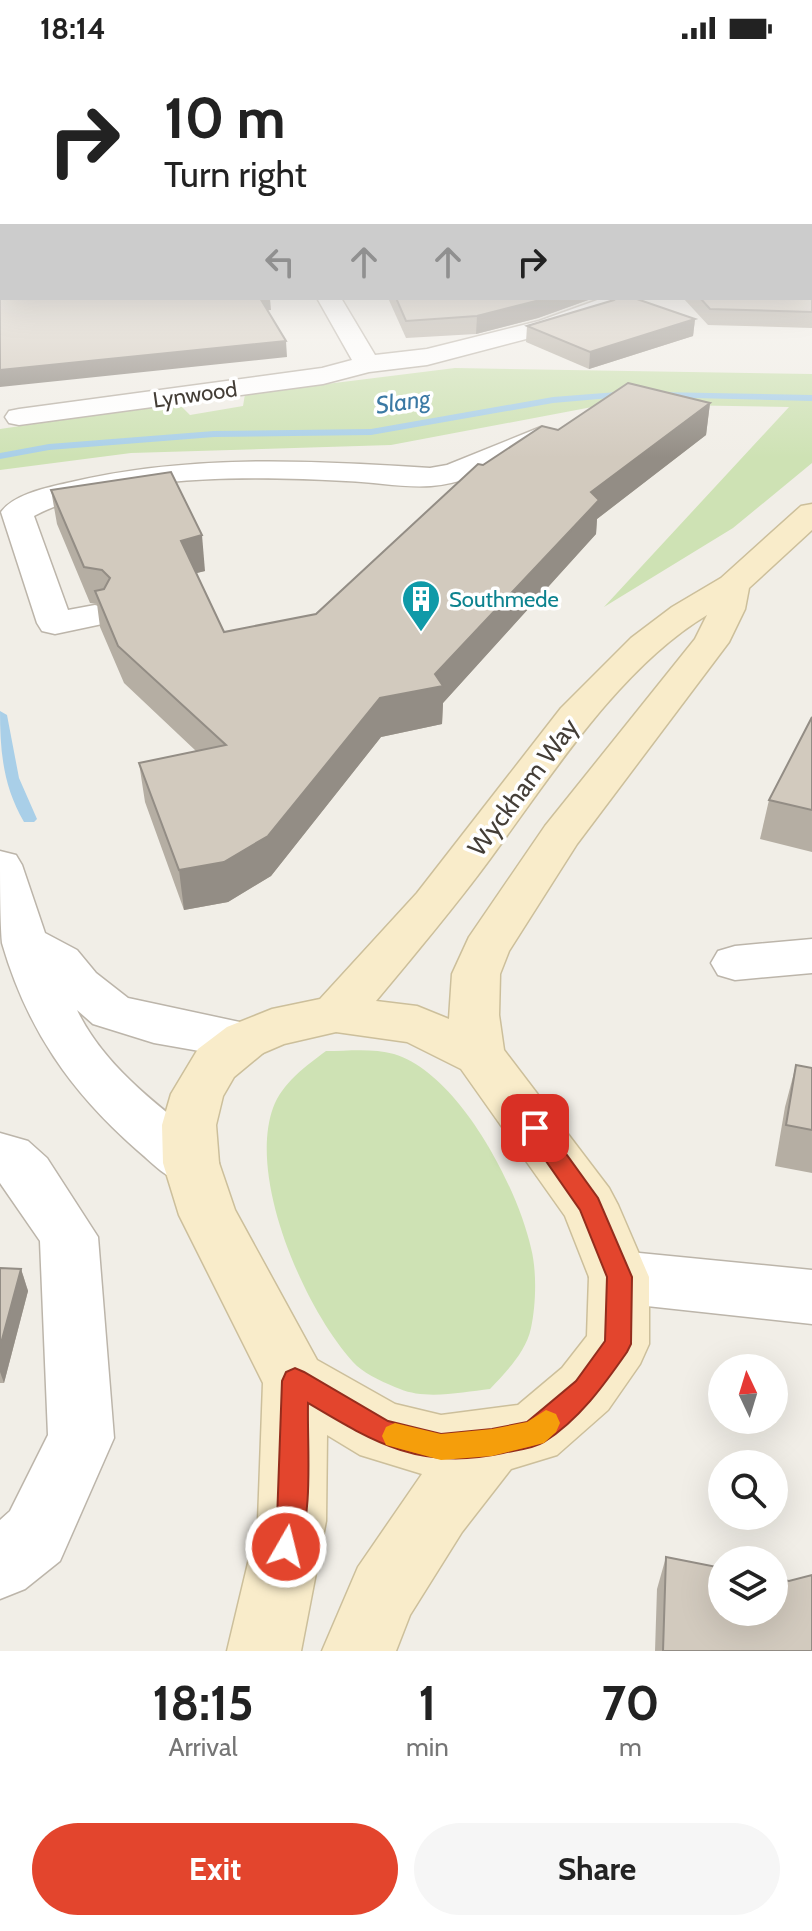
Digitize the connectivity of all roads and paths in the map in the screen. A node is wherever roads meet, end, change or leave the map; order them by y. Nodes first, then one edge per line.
1 (335, 309) edge
2 (600, 309) edge
3 (368, 364) junction
4 (19, 417) dead end
5 (541, 436) edge
6 (812, 513) edge
7 (9, 514) edge
8 (733, 585) junction
9 (95, 616) edge
10 (0, 865) edge
11 (12, 945) edge
12 (812, 956) edge
13 (735, 963) dead end
14 (336, 1014) junction
15 (245, 1040) junction
16 (479, 1055) junction
17 (0, 1155) edge
18 (191, 1163) junction
19 (619, 1277) junction
20 (812, 1297) edge
21 (295, 1381) junction
22 (492, 1442) junction
23 (0, 1564) edge
24 (264, 1651) edge
25 (359, 1651) edge

1 - 3 street
2 - 3 street, Lynwood
3 - 4 street, Lynwood
5 - 7 street
6 - 8 main road, Wyckham Way
7 - 9 street
8 - 14 main road, Wyckham Way
8 - 16 main road, Wyckham Way
10 - 11 street
11 - 15 street
11 - 18 street
12 - 13 street
14 - 15 main road
14 - 16 main road
15 - 18 main road
16 - 19 main road
17 - 23 street
18 - 21 main road
19 - 20 street
19 - 22 main road
21 - 22 main road
21 - 24 main road
22 - 25 main road

